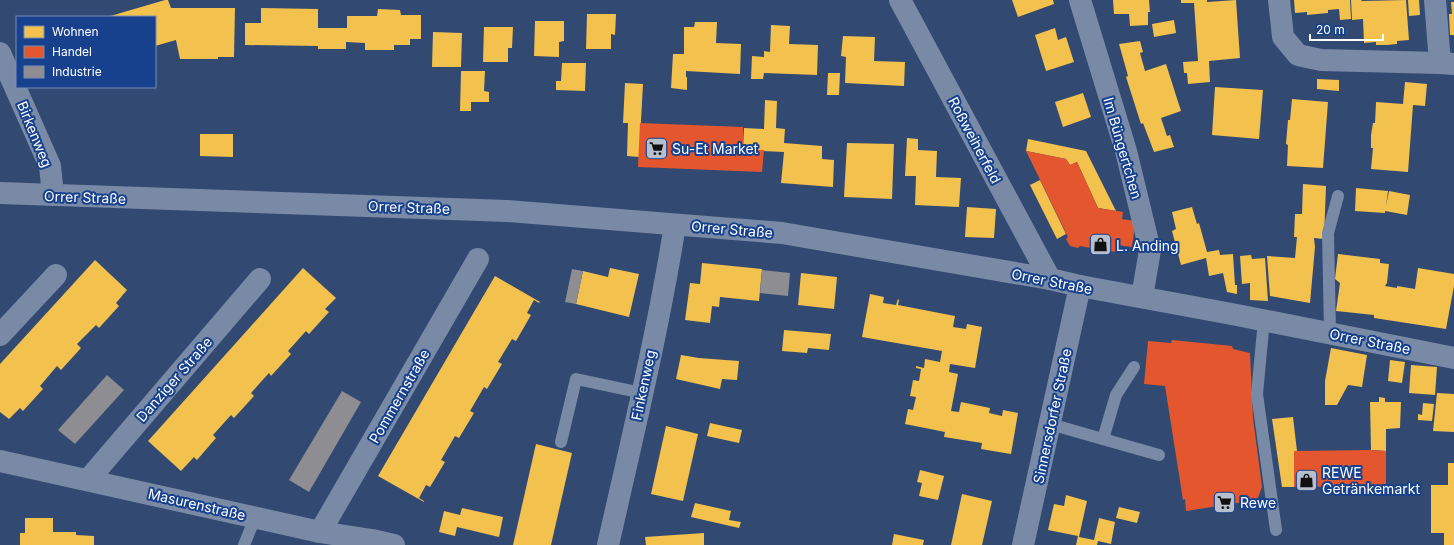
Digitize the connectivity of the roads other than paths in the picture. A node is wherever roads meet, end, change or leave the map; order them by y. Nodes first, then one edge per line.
1 (900, 0) edge
2 (1080, 0) edge
3 (1279, 0) edge
4 (1435, 0) edge
5 (0, 53) edge
6 (1447, 64) edge
7 (0, 193) edge
8 (53, 195) junction
9 (1338, 196) dead end
10 (675, 225) junction
11 (478, 259) dead end
12 (56, 275) dead end
13 (260, 279) dead end
14 (1050, 279) junction
15 (1080, 286) junction
16 (1142, 297) junction
17 (1264, 320) junction
18 (1330, 333) junction
19 (0, 335) edge
20 (1454, 358) edge
21 (1134, 367) dead end
22 (642, 393) junction
23 (1050, 424) junction
24 (1103, 439) junction
25 (561, 442) dead end
26 (1158, 455) dead end
27 (1, 466) edge
28 (88, 480) junction
29 (255, 518) junction
30 (1276, 530) dead end
31 (320, 532) junction
32 (372, 542) edge
33 (244, 545) edge
34 (394, 545) edge
35 (608, 545) edge
36 (1024, 545) edge

1 - 14 street, Roßweiherfeld
2 - 16 street, Im Büngertchen
3 - 6 street
4 - 6 street
5 - 8 street, Birkenweg
7 - 8 street, Orrer Straße
8 - 10 street, Orrer Straße
9 - 18 lane
10 - 14 street, Orrer Straße
10 - 22 street, Finkenweg
11 - 31 street, Pommernstraße
12 - 19 street
13 - 28 street, Danziger Straße
14 - 15 street, Orrer Straße
15 - 16 street, Orrer Straße
15 - 23 street, Sinnersdorfer Straße
16 - 17 street, Orrer Straße
17 - 18 street, Orrer Straße
17 - 30 lane
18 - 20 street, Orrer Straße
21 - 24 lane
22 - 25 lane
22 - 35 street, Finkenweg
23 - 24 lane
23 - 36 street, Sinnersdorfer Straße
24 - 26 lane
27 - 28 street, Masurenstraße
28 - 29 street, Masurenstraße
29 - 31 street, Masurenstraße
29 - 33 lane
31 - 32 street, Masurenstraße
32 - 34 street, Masurenstraße

